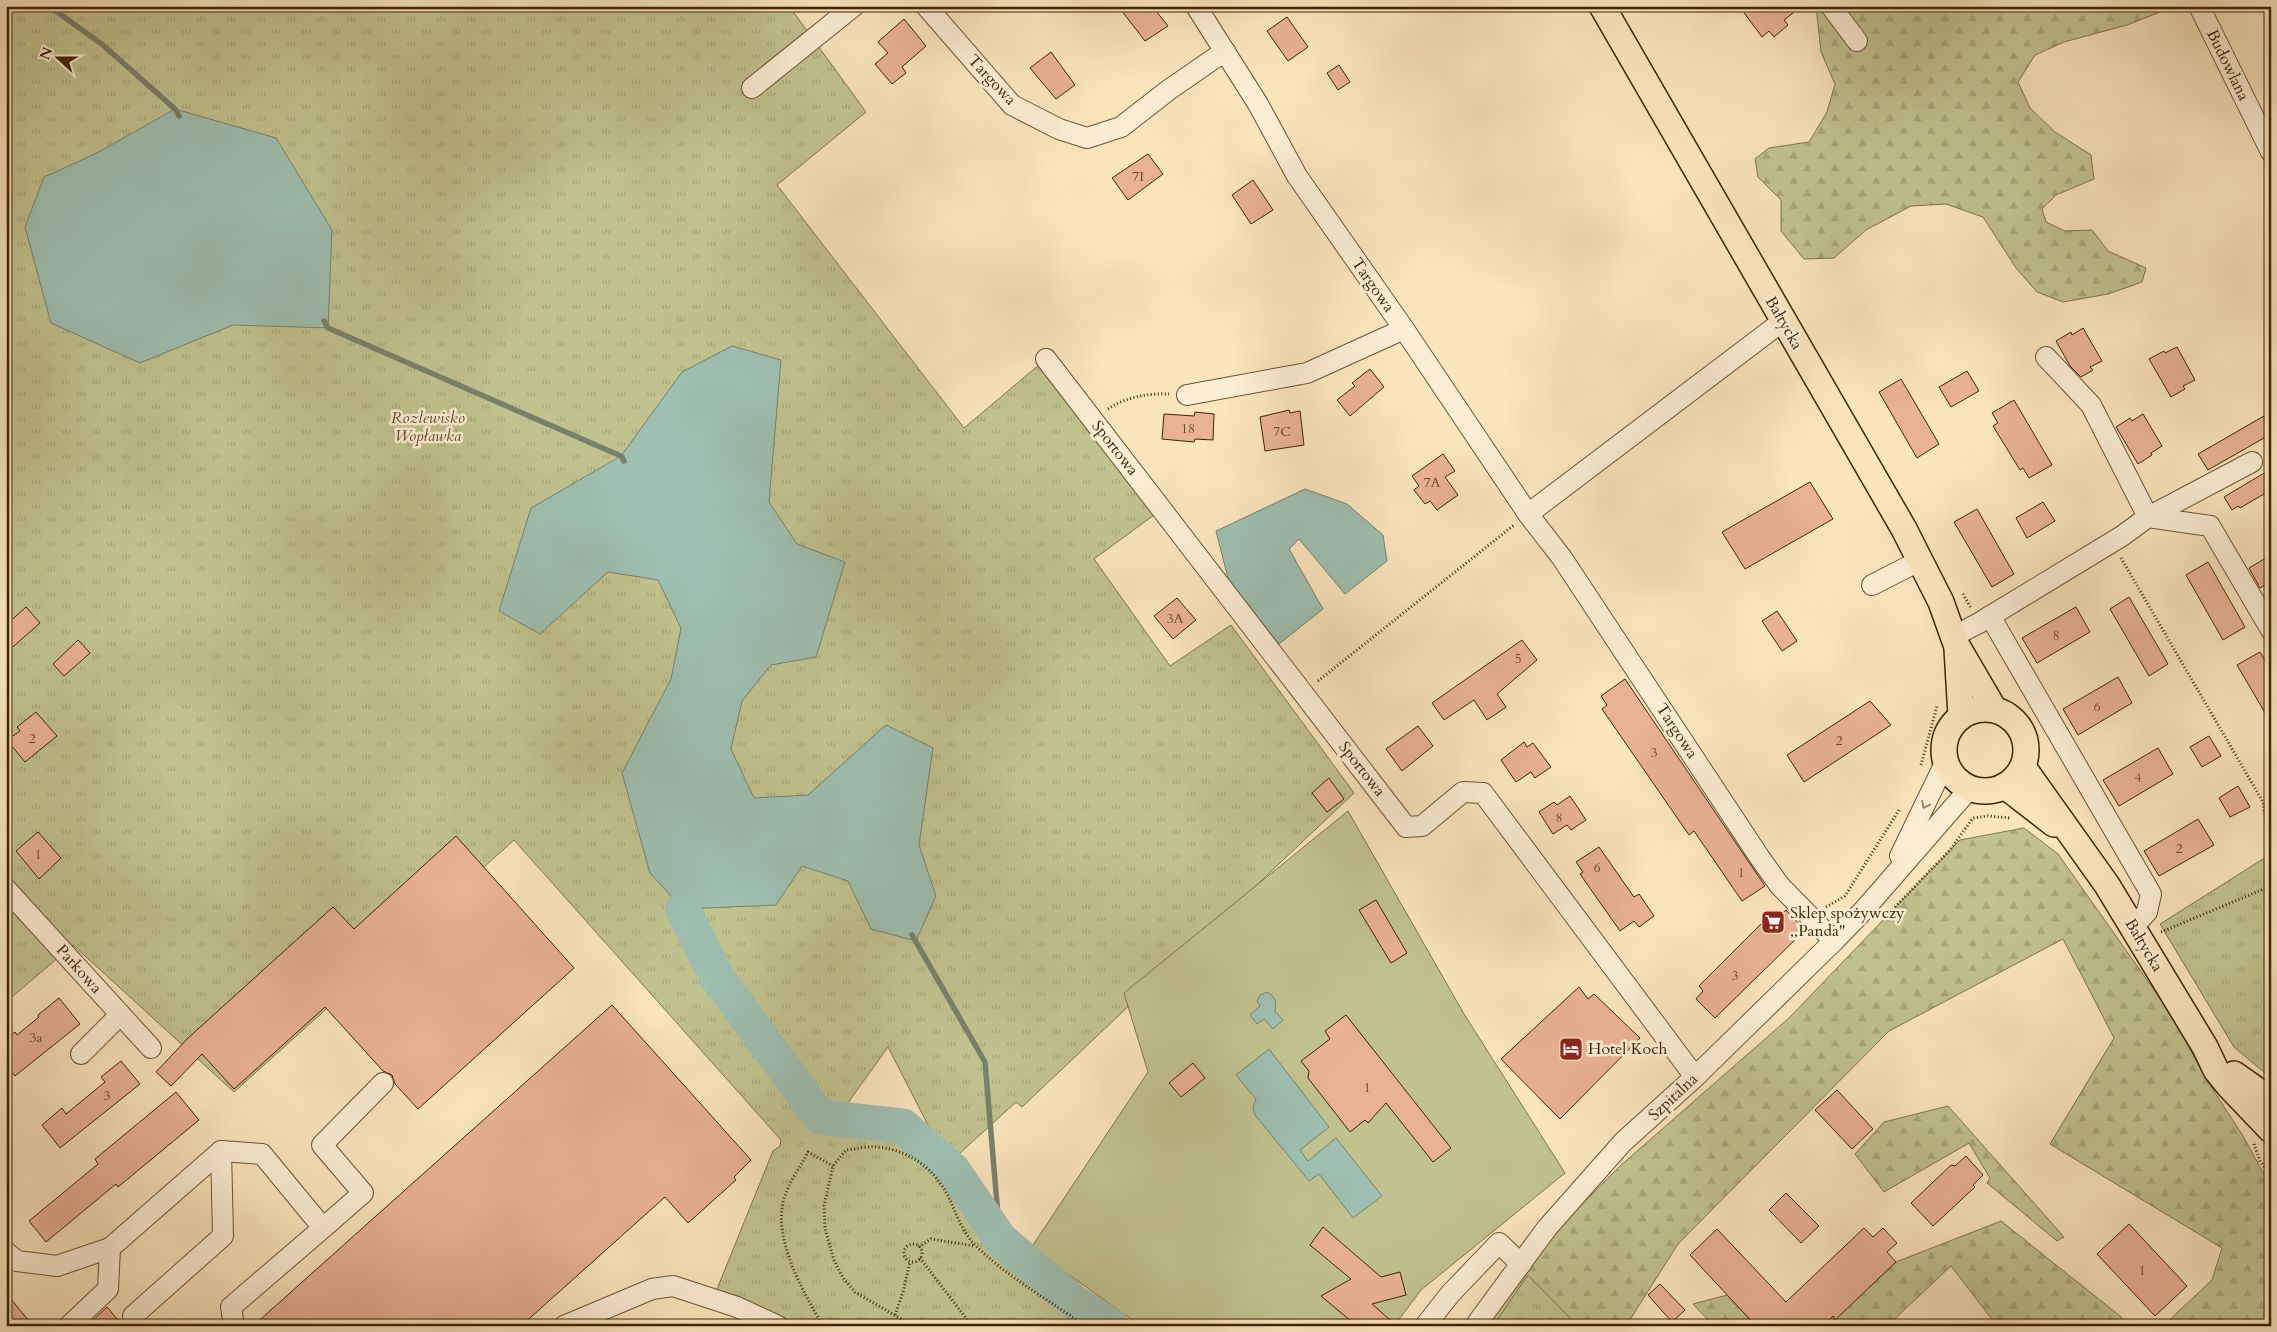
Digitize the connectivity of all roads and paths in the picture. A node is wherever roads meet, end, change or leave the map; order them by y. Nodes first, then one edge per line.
1 (854, 6) edge
2 (926, 6) edge
3 (1196, 6) edge
4 (1602, 6) edge
5 (1831, 6) edge
6 (2199, 6) edge
7 (1856, 41) dead end
8 (1225, 51) junction
9 (752, 88) dead end
10 (2271, 152) edge
11 (1783, 321) junction
12 (1404, 329) junction
13 (2046, 357) dead end
14 (1046, 359) dead end
15 (1187, 395) joint
16 (1093, 420) junction
17 (2252, 462) dead end
18 (1528, 514) junction
19 (2148, 517) junction
20 (2121, 557) dead end
21 (1921, 560) junction
22 (1872, 586) dead end
23 (1990, 616) junction
24 (2271, 630) edge
25 (1955, 640) junction
26 (1303, 693) junction
27 (1938, 701) dead end
28 (1994, 709) junction
29 (1961, 716) junction
30 (1946, 761) junction
31 (2023, 767) junction
32 (1920, 769) dead end
33 (2005, 786) junction
34 (1970, 788) junction
35 (1902, 806) dead end
36 (1949, 812) junction
37 (1967, 824) dead end
38 (2080, 845) junction
39 (2271, 859) edge
40 (1888, 882) junction
41 (2271, 886) edge
42 (6, 889) edge
43 (1810, 917) junction
44 (2133, 927) junction
45 (2159, 933) dead end
46 (1834, 941) junction
47 (120, 1015) junction
48 (2205, 1047) junction
49 (151, 1048) dead end
50 (81, 1054) dead end
51 (1695, 1077) junction
52 (383, 1083) dead end
53 (2271, 1100) edge
54 (2271, 1130) edge
55 (222, 1151) junction
56 (833, 1166) junction
57 (322, 1228) junction
58 (976, 1246) junction
59 (919, 1247) junction
60 (110, 1248) junction
61 (6, 1252) edge
62 (920, 1258) junction
63 (910, 1262) junction
64 (1521, 1264) junction
65 (894, 1315) junction
66 (133, 1316) dead end
67 (70, 1326) edge
68 (234, 1326) edge
69 (564, 1326) edge
70 (778, 1326) edge
71 (823, 1326) edge
72 (913, 1326) edge
73 (972, 1326) edge
74 (1085, 1326) edge
75 (1426, 1326) edge
76 (1475, 1326) edge

1 - 9 street
2 - 8 street, Targowa
3 - 8 street, Targowa
4 - 11 main road, Bałtycka
5 - 7 street
6 - 10 street, Budowlana
8 - 12 street, Targowa
11 - 18 street
11 - 21 main road, Bałtycka
12 - 15 street
12 - 18 street, Targowa
13 - 19 street
14 - 16 street, Sportowa
15 - 16 path
16 - 26 street, Sportowa
17 - 19 street
18 - 26 path
18 - 43 street, Targowa
19 - 23 street
19 - 24 street
20 - 39 path
21 - 22 street
21 - 25 main road, Bałtycka
23 - 25 street
23 - 44 street
25 - 28 main road, Bałtycka
25 - 29 main road, Bałtycka
26 - 51 street, Sportowa
27 - 32 path
28 - 29 main road
28 - 31 main road
29 - 30 main road
30 - 34 main road
30 -> 40 street, Szpitalna
31 - 33 main road
31 - 38 main road, Bałtycka
33 - 34 main road
33 - 38 main road, Bałtycka
34 - 36 street, Szpitalna
35 - 43 path
36 - 37 path
36 - 40 street, Szpitalna
38 - 44 main road, Bałtycka
40 - 46 street, Szpitalna
41 - 45 path
42 - 47 street, Parkowa
43 - 46 street, Targowa
44 - 48 main road, Bałtycka
46 - 51 street, Szpitalna
47 - 49 street, Parkowa
47 - 50 street
48 - 53 main road, Bałtycka
48 - 54 main road, Bałtycka
51 - 64 street, Szpitalna
52 - 57 street
55 - 57 street
55 - 60 street
55 - 66 street
56 - 58 path
56 - 65 path
56 - 71 path
57 - 68 street
58 - 59 path
58 - 74 path
59 - 62 path
59 - 63 path
60 - 61 street
60 - 67 street
62 - 63 path
62 - 73 path
63 - 65 path
64 - 75 street
64 - 76 street, Szpitalna
65 - 72 path
69 - 70 street

